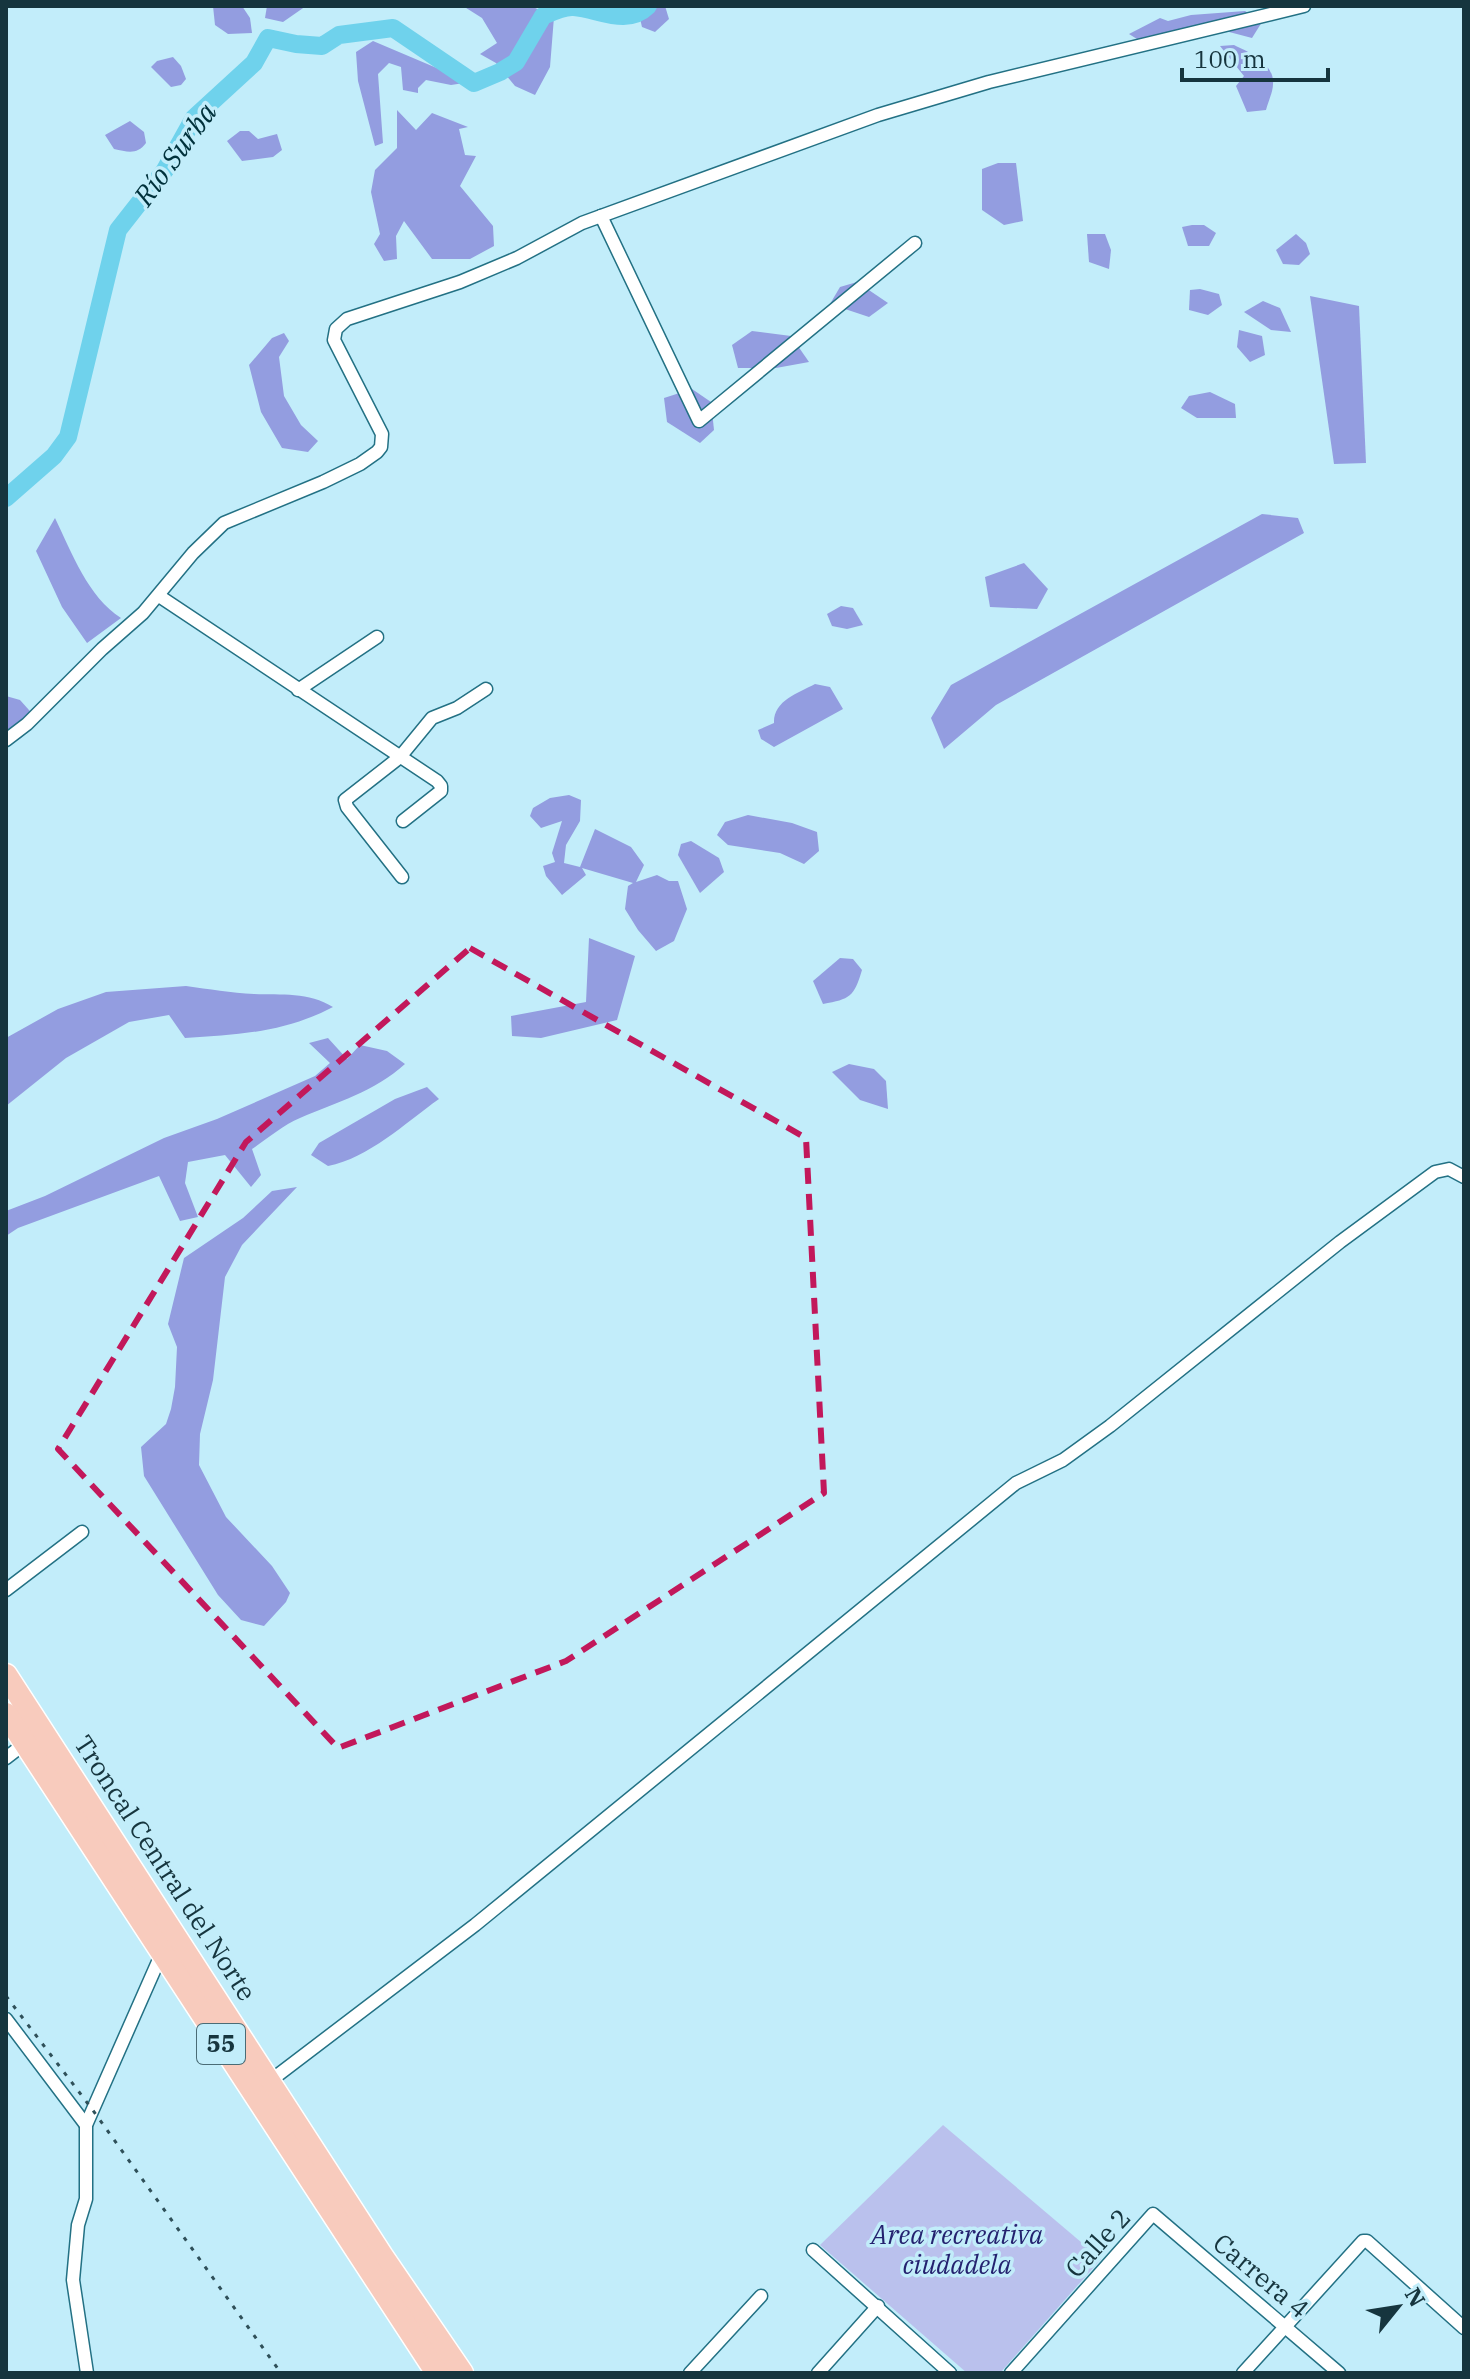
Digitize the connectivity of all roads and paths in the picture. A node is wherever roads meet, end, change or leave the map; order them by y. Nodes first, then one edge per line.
1 (1304, 6) edge
2 (601, 216) junction
3 (915, 243) dead end
4 (159, 596) junction
5 (377, 637) dead end
6 (486, 689) dead end
7 (298, 690) junction
8 (6, 740) edge
9 (400, 757) junction
10 (403, 821) dead end
11 (402, 877) dead end
12 (1464, 1177) edge
13 (82, 1532) dead end
14 (6, 1590) edge
15 (6, 1675) edge
16 (6, 1714) edge
17 (24, 1744) junction
18 (6, 1758) edge
19 (161, 1955) junction
20 (6, 2019) edge
21 (270, 2081) junction
22 (86, 2125) junction
23 (1153, 2214) joint
24 (813, 2250) dead end
25 (761, 2296) dead end
26 (878, 2306) junction
27 (1284, 2324) junction
28 (1464, 2328) edge
29 (87, 2373) edge
30 (437, 2373) edge
31 (462, 2373) edge
32 (690, 2373) edge
33 (818, 2373) edge
34 (950, 2373) edge
35 (1011, 2373) edge
36 (1243, 2373) edge
37 (1339, 2373) edge

1 - 2 street
2 - 3 street
2 - 4 street
4 - 7 street
4 - 8 street
5 - 7 street
6 - 9 street
7 - 9 street
9 - 10 street
9 - 11 street
12 - 21 street
13 - 14 street
15 - 21 highway, Troncal Central del Norte / 55
16 - 17 highway, Troncal Central del Norte / 55
17 - 18 street
17 - 19 highway, Troncal Central del Norte / 55
19 - 22 street
19 - 30 highway, Troncal Central del Norte / 55
20 - 22 street
21 - 31 highway, Troncal Central del Norte / 55
22 - 29 street
23 - 27 street, Carrera 4
23 - 35 street, Calle 2
24 - 26 street
25 - 32 street
26 - 33 street
26 - 34 street
27 - 28 street
27 - 36 street
27 - 37 street, Carrera 4

